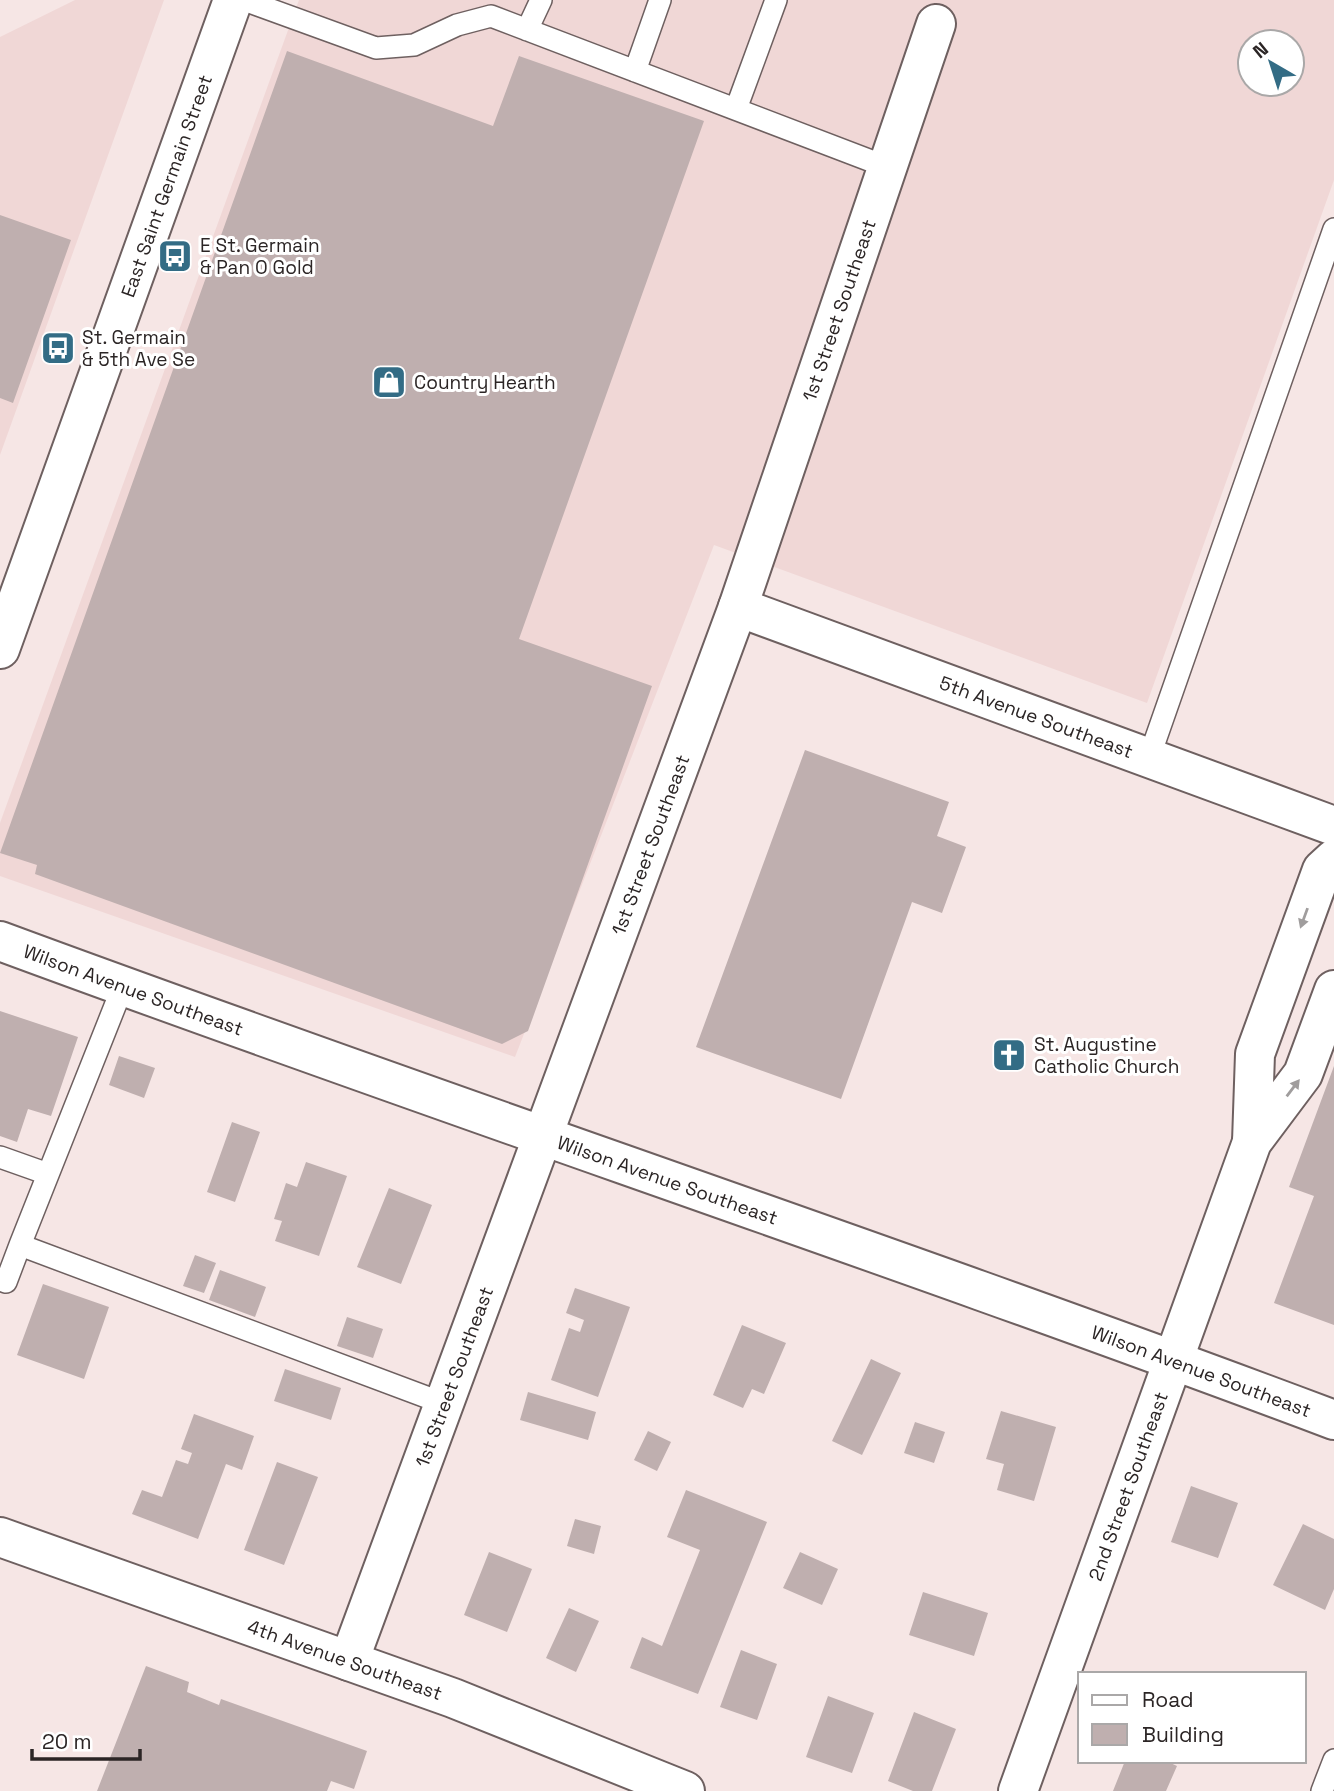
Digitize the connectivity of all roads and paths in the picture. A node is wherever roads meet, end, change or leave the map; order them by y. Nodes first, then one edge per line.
1 (233, 0) edge
2 (244, 0) edge
3 (541, 0) edge
4 (660, 0) edge
5 (776, 0) edge
6 (936, 24) dead end
7 (527, 30) junction
8 (635, 71) junction
9 (736, 109) junction
10 (887, 167) junction
11 (1334, 229) edge
12 (738, 607) junction
13 (0, 649) edge
14 (1149, 758) junction
15 (1334, 826) edge
16 (1334, 859) edge
17 (0, 941) edge
18 (123, 986) junction
19 (1334, 990) edge
20 (544, 1138) junction
21 (1251, 1142) junction
22 (0, 1157) edge
23 (48, 1174) junction
24 (20, 1245) junction
25 (0, 1280) edge
26 (1173, 1359) junction
27 (445, 1404) junction
28 (1334, 1420) edge
29 (0, 1537) edge
30 (349, 1661) junction
31 (1334, 1760) edge
32 (685, 1791) edge
33 (1018, 1791) edge
34 (1322, 1791) edge

1 - 13 street, East Saint Germain Street
2 - 7 lane
3 - 7 lane
4 - 8 lane
5 - 9 lane
6 - 10 street, 1st Street Southeast
7 - 8 lane
8 - 9 lane
9 - 10 lane
10 - 12 street, 1st Street Southeast
11 - 14 lane
12 - 14 street, 5th Avenue Southeast
12 - 20 street, 1st Street Southeast
14 - 15 street, 5th Avenue Southeast
16 -> 21 street, 2nd Street Southeast
17 - 18 street, Wilson Avenue Southeast
18 - 20 street, Wilson Avenue Southeast
18 - 23 lane
21 -> 19 street, 2nd Street Southeast
20 - 26 street, Wilson Avenue Southeast
20 - 27 street, 1st Street Southeast
21 - 26 street, 2nd Street Southeast
22 - 23 lane
23 - 24 lane
24 - 25 lane
24 - 27 lane
26 - 28 street, Wilson Avenue Southeast
26 - 33 street, 2nd Street Southeast
27 - 30 street, 1st Street Southeast
29 - 30 street, 4th Avenue Southeast
30 - 32 street, 4th Avenue Southeast
31 - 34 lane

